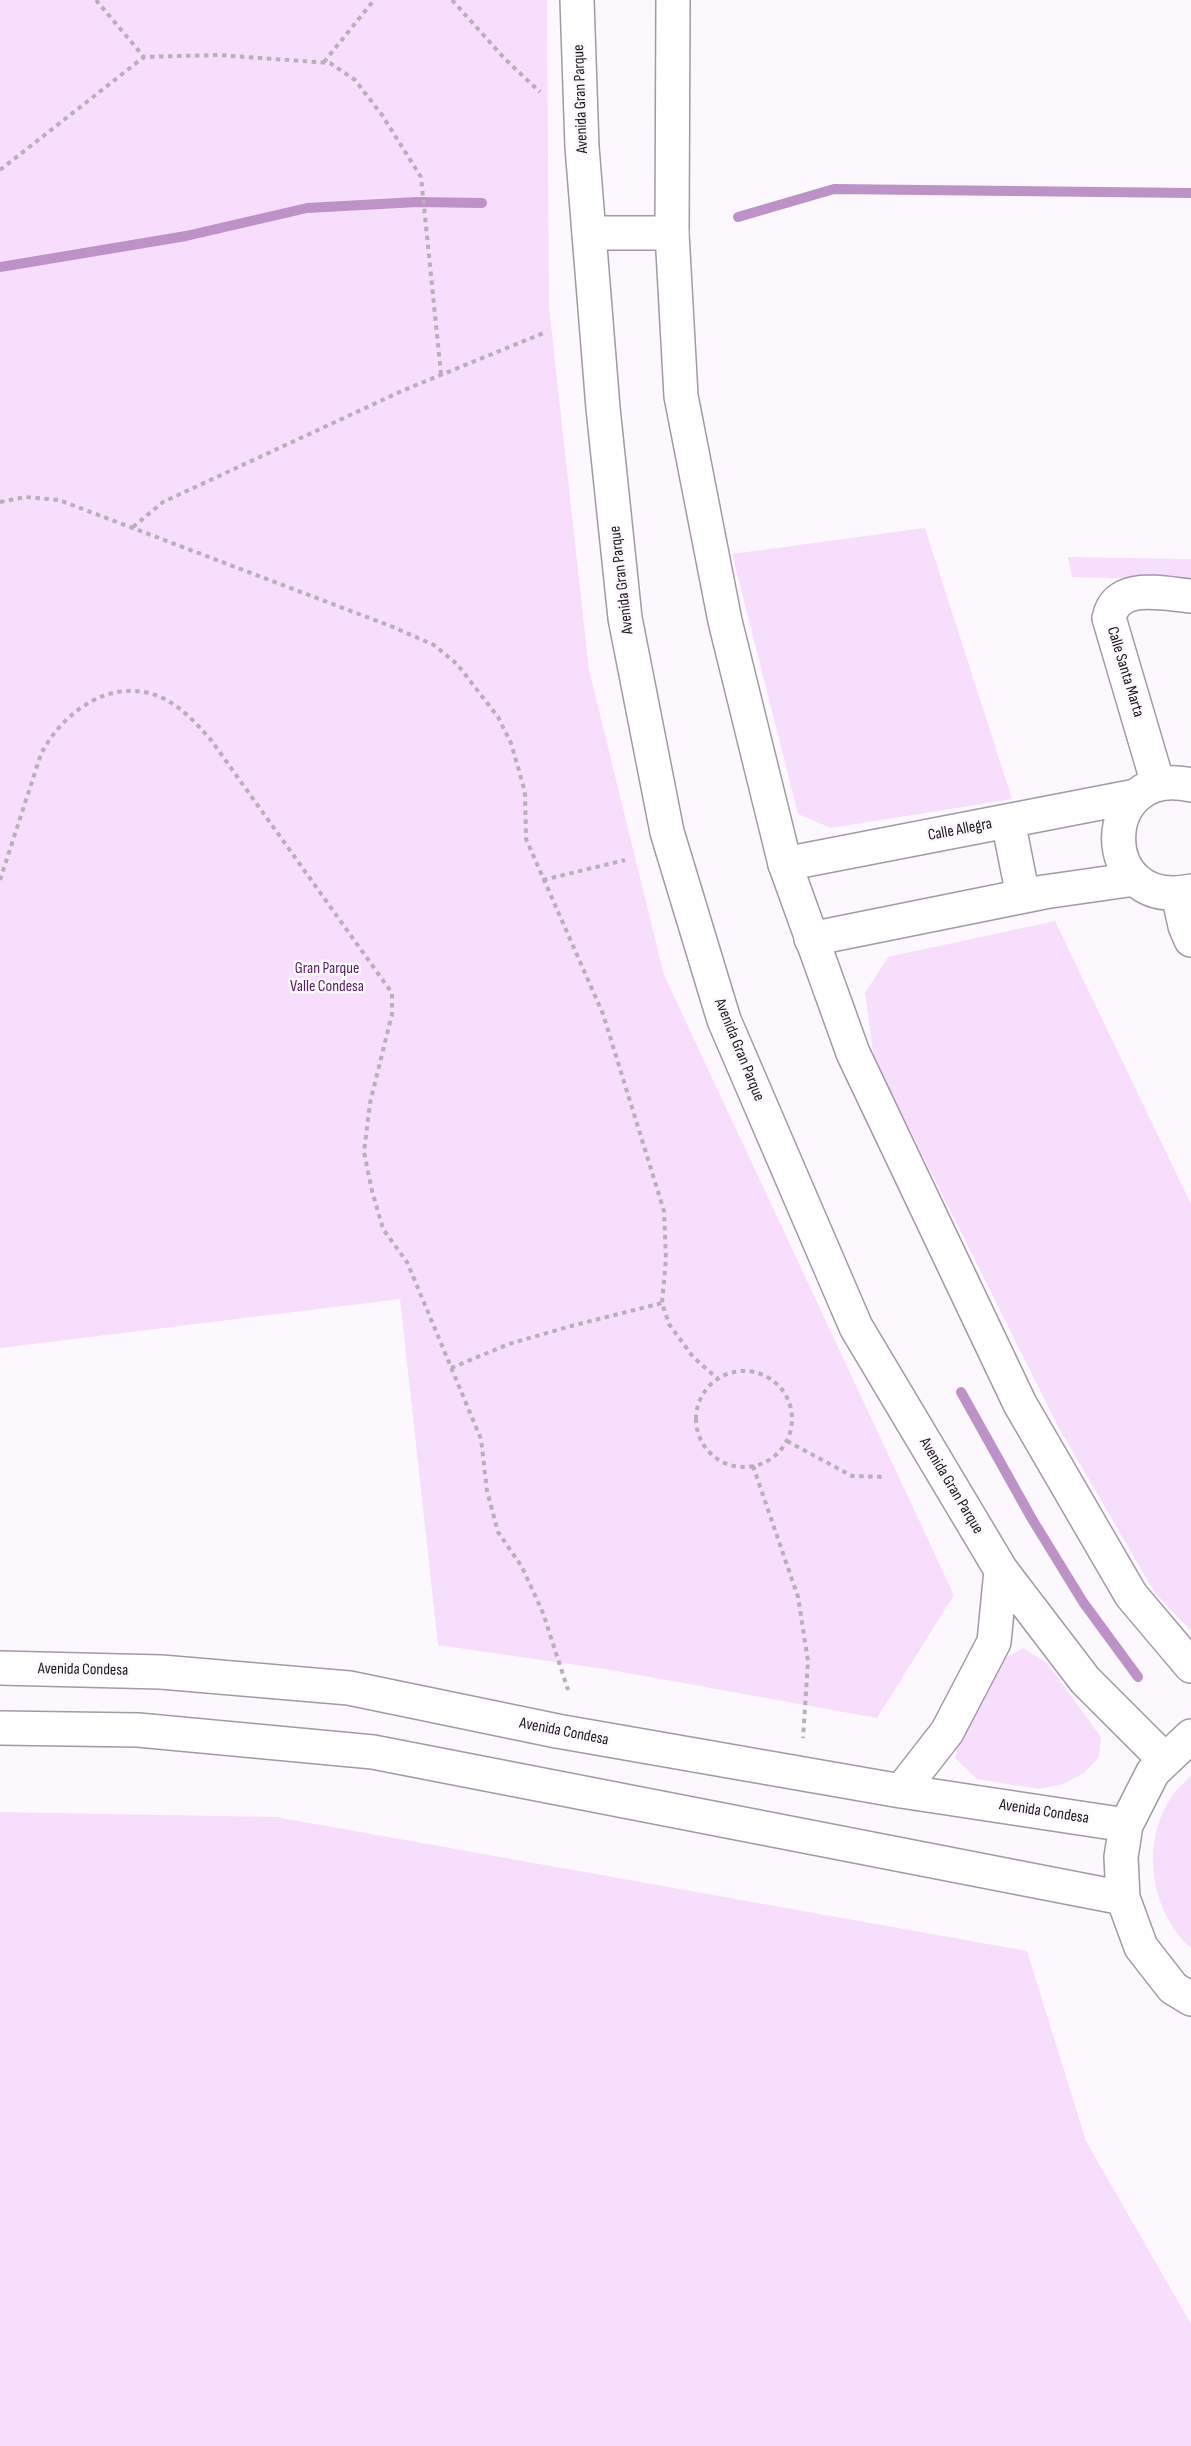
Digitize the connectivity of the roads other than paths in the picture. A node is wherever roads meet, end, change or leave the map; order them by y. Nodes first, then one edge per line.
1 (577, 0) edge
2 (673, 0) edge
3 (672, 232) junction
4 (589, 233) junction
5 (1191, 596) edge
6 (1191, 784) edge
7 (1147, 790) junction
8 (1008, 821) junction
9 (785, 864) junction
10 (1135, 879) junction
11 (1184, 892) edge
12 (1023, 896) junction
13 (811, 939) junction
14 (1191, 940) edge
15 (1001, 1570) junction
16 (1191, 1666) edge
17 (0, 1668) edge
18 (0, 1728) edge
19 (1191, 1736) edge
20 (1165, 1760) junction
21 (901, 1791) junction
22 (1126, 1825) junction
23 (1123, 1898) junction
24 (1191, 1999) edge

1 - 4 street, Avenida Gran Parque
2 - 3 street
3 - 4 street
3 - 9 street
4 - 15 street, Avenida Gran Parque
5 - 7 street, Calle Santa Marta
6 - 7 street, Calle Allegra
7 - 8 street, Calle Allegra
7 - 10 street
8 - 9 street, Calle Allegra
8 - 12 street
9 - 13 street
10 - 11 street
10 - 12 street
11 - 14 street
12 - 13 street
13 - 16 street
15 - 20 street, Avenida Gran Parque
15 - 21 street
17 - 21 street, Avenida Condesa
18 - 23 street
19 - 20 street
20 - 22 street
21 - 22 street, Avenida Condesa
22 - 23 street
23 - 24 street

